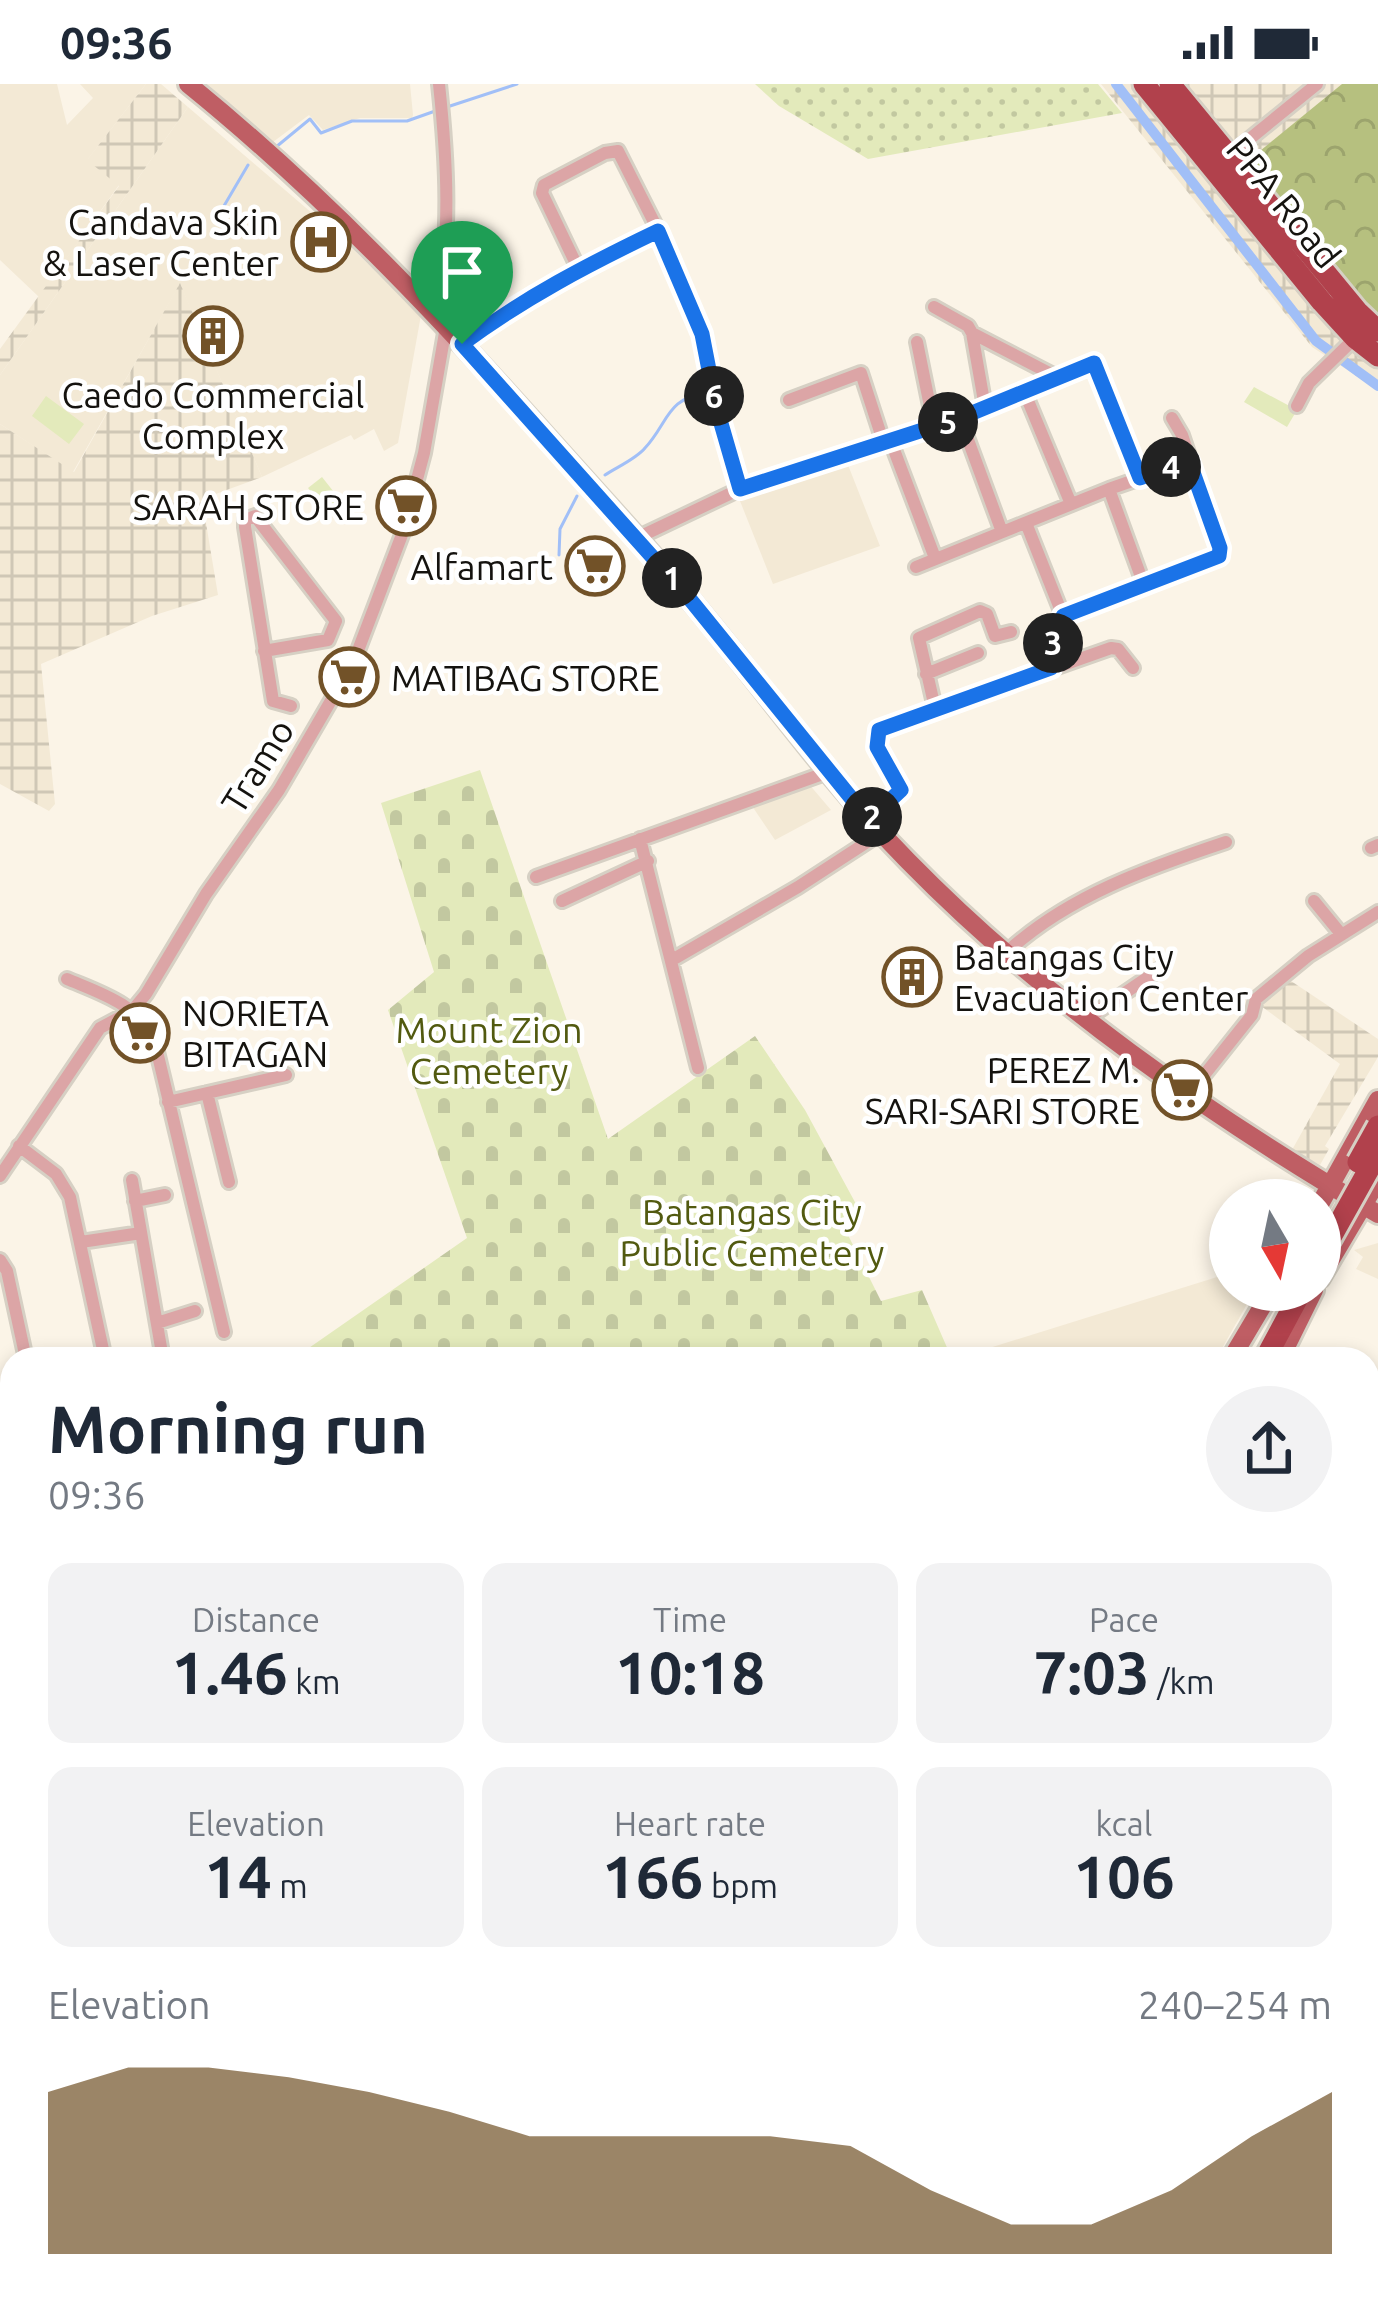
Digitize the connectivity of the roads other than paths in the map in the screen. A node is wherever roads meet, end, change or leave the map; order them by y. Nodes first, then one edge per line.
1 (188, 84) edge
2 (439, 84) edge
3 (1144, 84) edge
4 (1170, 84) edge
5 (1317, 84) edge
6 (1221, 162) junction
7 (658, 231) junction
8 (578, 268) junction
9 (934, 307) dead end
10 (441, 320) junction
11 (1378, 331) edge
12 (972, 333) junction
13 (917, 342) dead end
14 (462, 344) junction
15 (1343, 351) junction
16 (1378, 356) edge
17 (1057, 377) junction
18 (1024, 391) junction
19 (789, 400) dead end
20 (1297, 406) dead end
21 (985, 407) junction
22 (960, 418) junction
23 (1172, 418) dead end
24 (934, 426) junction
25 (887, 443) junction
26 (1189, 461) junction
27 (1140, 478) junction
28 (740, 489) junction
29 (1108, 489) junction
30 (1071, 503) junction
31 (1026, 523) junction
32 (1002, 532) junction
33 (637, 538) junction
34 (934, 558) junction
35 (916, 568) dead end
36 (1144, 585) junction
37 (1063, 616) junction
38 (336, 621) junction
39 (1011, 632) dead end
40 (364, 635) junction
41 (264, 651) junction
42 (978, 653) dead end
43 (1051, 668) junction
44 (1133, 668) dead end
45 (926, 674) junction
46 (291, 706) dead end
47 (935, 709) junction
48 (829, 772) junction
49 (875, 826) junction
50 (640, 838) junction
51 (1226, 842) dead end
52 (648, 861) junction
53 (536, 877) dead end
54 (562, 901) dead end
55 (1314, 901) dead end
56 (1378, 912) edge
57 (1341, 934) junction
58 (1007, 952) junction
59 (672, 960) junction
60 (1163, 967) dead end
61 (67, 980) dead end
62 (132, 1011) junction
63 (1088, 1018) junction
64 (698, 1068) dead end
65 (286, 1075) dead end
66 (207, 1094) junction
67 (1189, 1094) junction
68 (1378, 1100) edge
69 (168, 1102) junction
70 (1378, 1126) edge
71 (19, 1146) junction
72 (1378, 1153) edge
73 (0, 1176) edge
74 (1321, 1179) edge
75 (1333, 1179) edge
76 (132, 1180) dead end
77 (1378, 1180) edge
78 (229, 1182) dead end
79 (1341, 1191) edge
80 (1341, 1192) edge
81 (164, 1195) dead end
82 (135, 1201) junction
83 (1371, 1210) edge
84 (1341, 1219) edge
85 (141, 1233) junction
86 (81, 1242) junction
87 (1341, 1250) edge
88 (0, 1260) edge
89 (196, 1311) dead end
90 (1260, 1311) edge
91 (1275, 1311) edge
92 (1291, 1311) edge
93 (1304, 1311) edge
94 (157, 1324) junction
95 (224, 1332) dead end
96 (24, 1347) edge
97 (102, 1347) edge
98 (161, 1347) edge
99 (1238, 1347) edge
100 (1255, 1347) edge
101 (1271, 1347) edge
102 (1286, 1347) edge
103 (0, 2024) edge
104 (0, 2045) edge

1 - 10 main road
2 - 10 street, Tramo
3 - 6 highway, PPA Road
4 - 6 highway, PPA Road
5 - 6 street
6 - 11 highway
6 - 15 highway, PPA Road
7 - 8 street
7 - 8 street
7 - 28 street
8 - 14 street
9 - 12 street
10 - 14 main road
10 - 40 street, Tramo
12 - 17 street
12 - 21 street
13 - 24 street
14 - 33 main road
15 - 16 highway, PPA Road
15 - 20 street
17 - 18 street
17 - 27 street
18 - 21 street
18 - 30 street
19 - 25 street
21 - 22 street
22 - 24 street
22 - 32 street
23 - 26 street
24 - 25 street
25 - 28 street
25 - 34 street
26 - 27 street
26 - 36 street
27 - 29 street
28 - 33 street
29 - 30 street
29 - 36 street
30 - 31 street
31 - 32 street
31 - 37 street
32 - 34 street
33 - 48 main road
34 - 35 street
36 - 37 street
37 - 43 street
38 - 40 street
38 - 41 street
38 - 41 street
39 - 45 street
40 - 62 street, Tramo
41 - 46 street
42 - 45 street
43 - 44 street
43 - 47 street
45 - 47 street
47 - 49 street
48 - 49 main road
48 - 50 street
49 - 58 main road
49 - 59 street
50 - 52 street
50 - 53 street
51 - 58 street
52 - 54 street
52 - 59 street
55 - 57 street
56 - 57 street
57 - 67 street
58 - 63 main road
59 - 64 street
60 - 63 street
61 - 62 street
62 - 69 street
62 - 71 street, Tramo
63 - 67 main road
65 - 66 street
66 - 69 street
66 - 78 street
67 - 74 main road
68 - 75 main road
69 - 95 street
70 - 79 highway, bridge
71 - 73 street, Tramo
71 - 86 street
72 - 84 highway, bridge
76 - 82 street
77 - 83 main road
80 - 83 main road
81 - 82 street
82 - 85 street
83 - 87 main road
85 - 86 street
85 - 94 street
86 - 97 street
88 - 96 street
89 - 94 street
90 - 99 main road
91 - 100 highway
92 - 101 highway
93 - 102 main road
94 - 98 street
103 - 104 street

